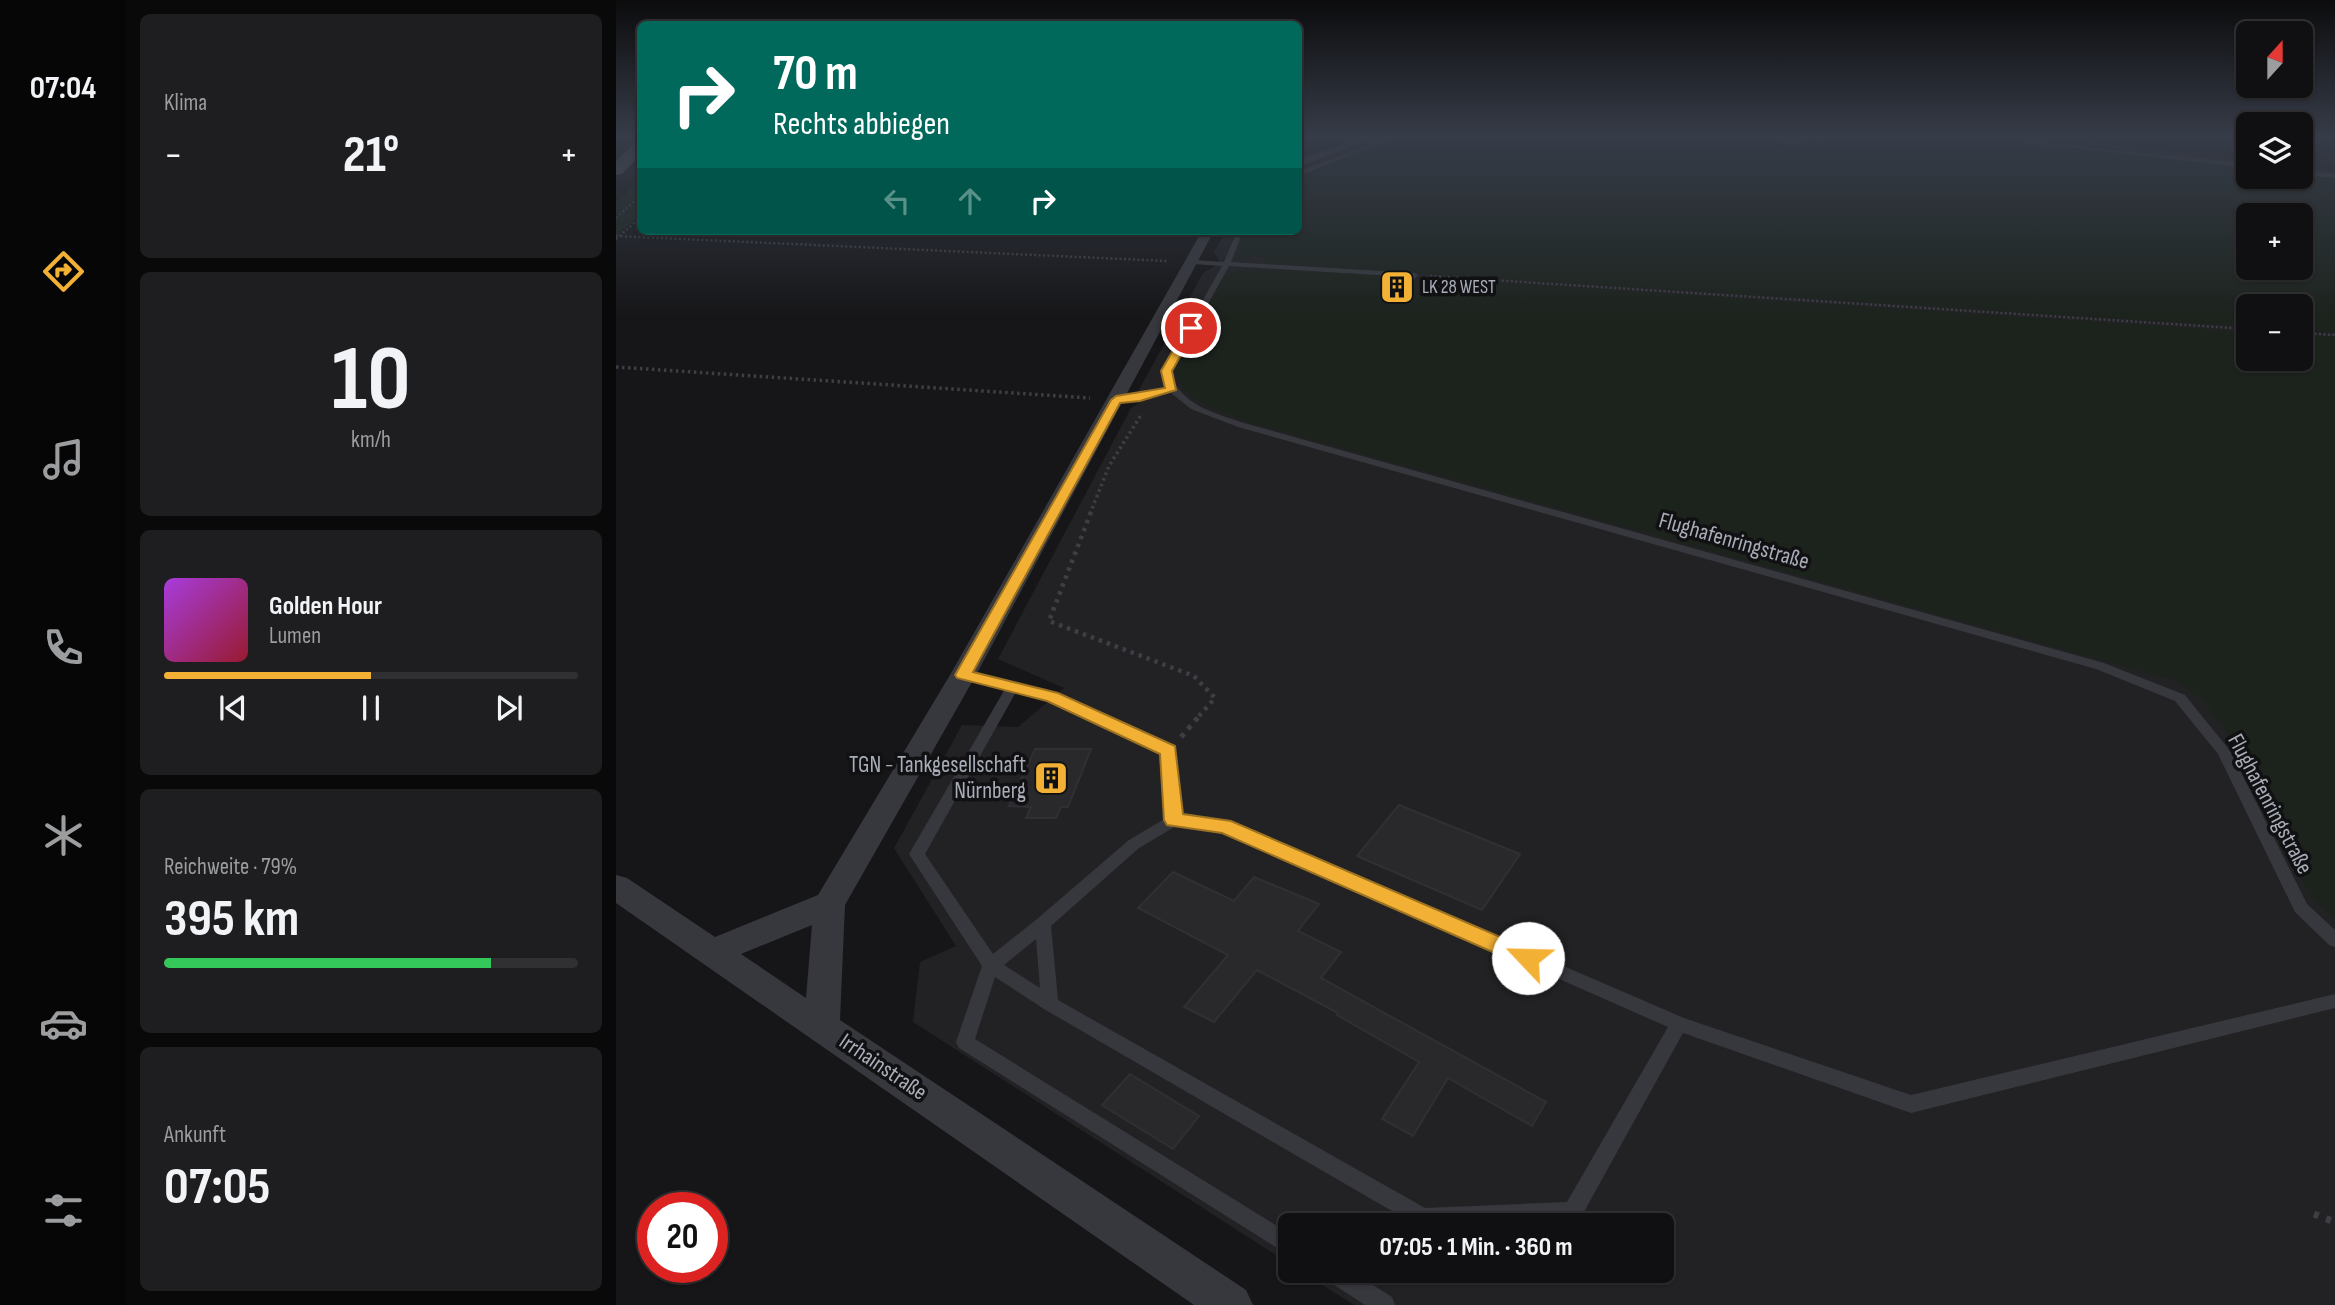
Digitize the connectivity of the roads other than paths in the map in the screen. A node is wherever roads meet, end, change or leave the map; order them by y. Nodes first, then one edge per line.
1 (1206, 235) edge
2 (1238, 235) edge
3 (1193, 262) junction
4 (1227, 263) junction
5 (1406, 289) dead end
6 (1171, 390) junction
7 (1116, 400) junction
8 (963, 675) junction
9 (1013, 687) junction
10 (1174, 820) junction
11 (616, 887) edge
12 (829, 904) junction
13 (1043, 924) junction
14 (2335, 940) edge
15 (712, 952) junction
16 (991, 965) junction
17 (2335, 1001) edge
18 (1050, 1004) junction
19 (1679, 1024) junction
20 (822, 1025) junction
21 (1278, 1238) edge
22 (1349, 1283) edge
23 (1231, 1305) edge
24 (1384, 1305) edge

1 - 3 street, Irrhainstraße
2 - 4 lane
3 - 4 lane
3 - 7 street, Irrhainstraße
4 - 5 lane
4 - 6 lane
6 - 7 lane
6 - 14 lane, Flughafenringstraße
7 - 8 street, Irrhainstraße
8 - 9 lane
8 - 12 street, Irrhainstraße
9 - 10 lane
9 - 16 lane
10 - 13 lane
10 - 19 lane
11 - 15 street
12 - 15 street
12 - 20 street, Irrhainstraße
13 - 16 lane
13 - 18 lane
15 - 20 street
16 - 18 lane
16 - 21 lane
17 - 19 lane
18 - 19 lane
20 - 23 street, Irrhainstraße
22 - 24 lane

